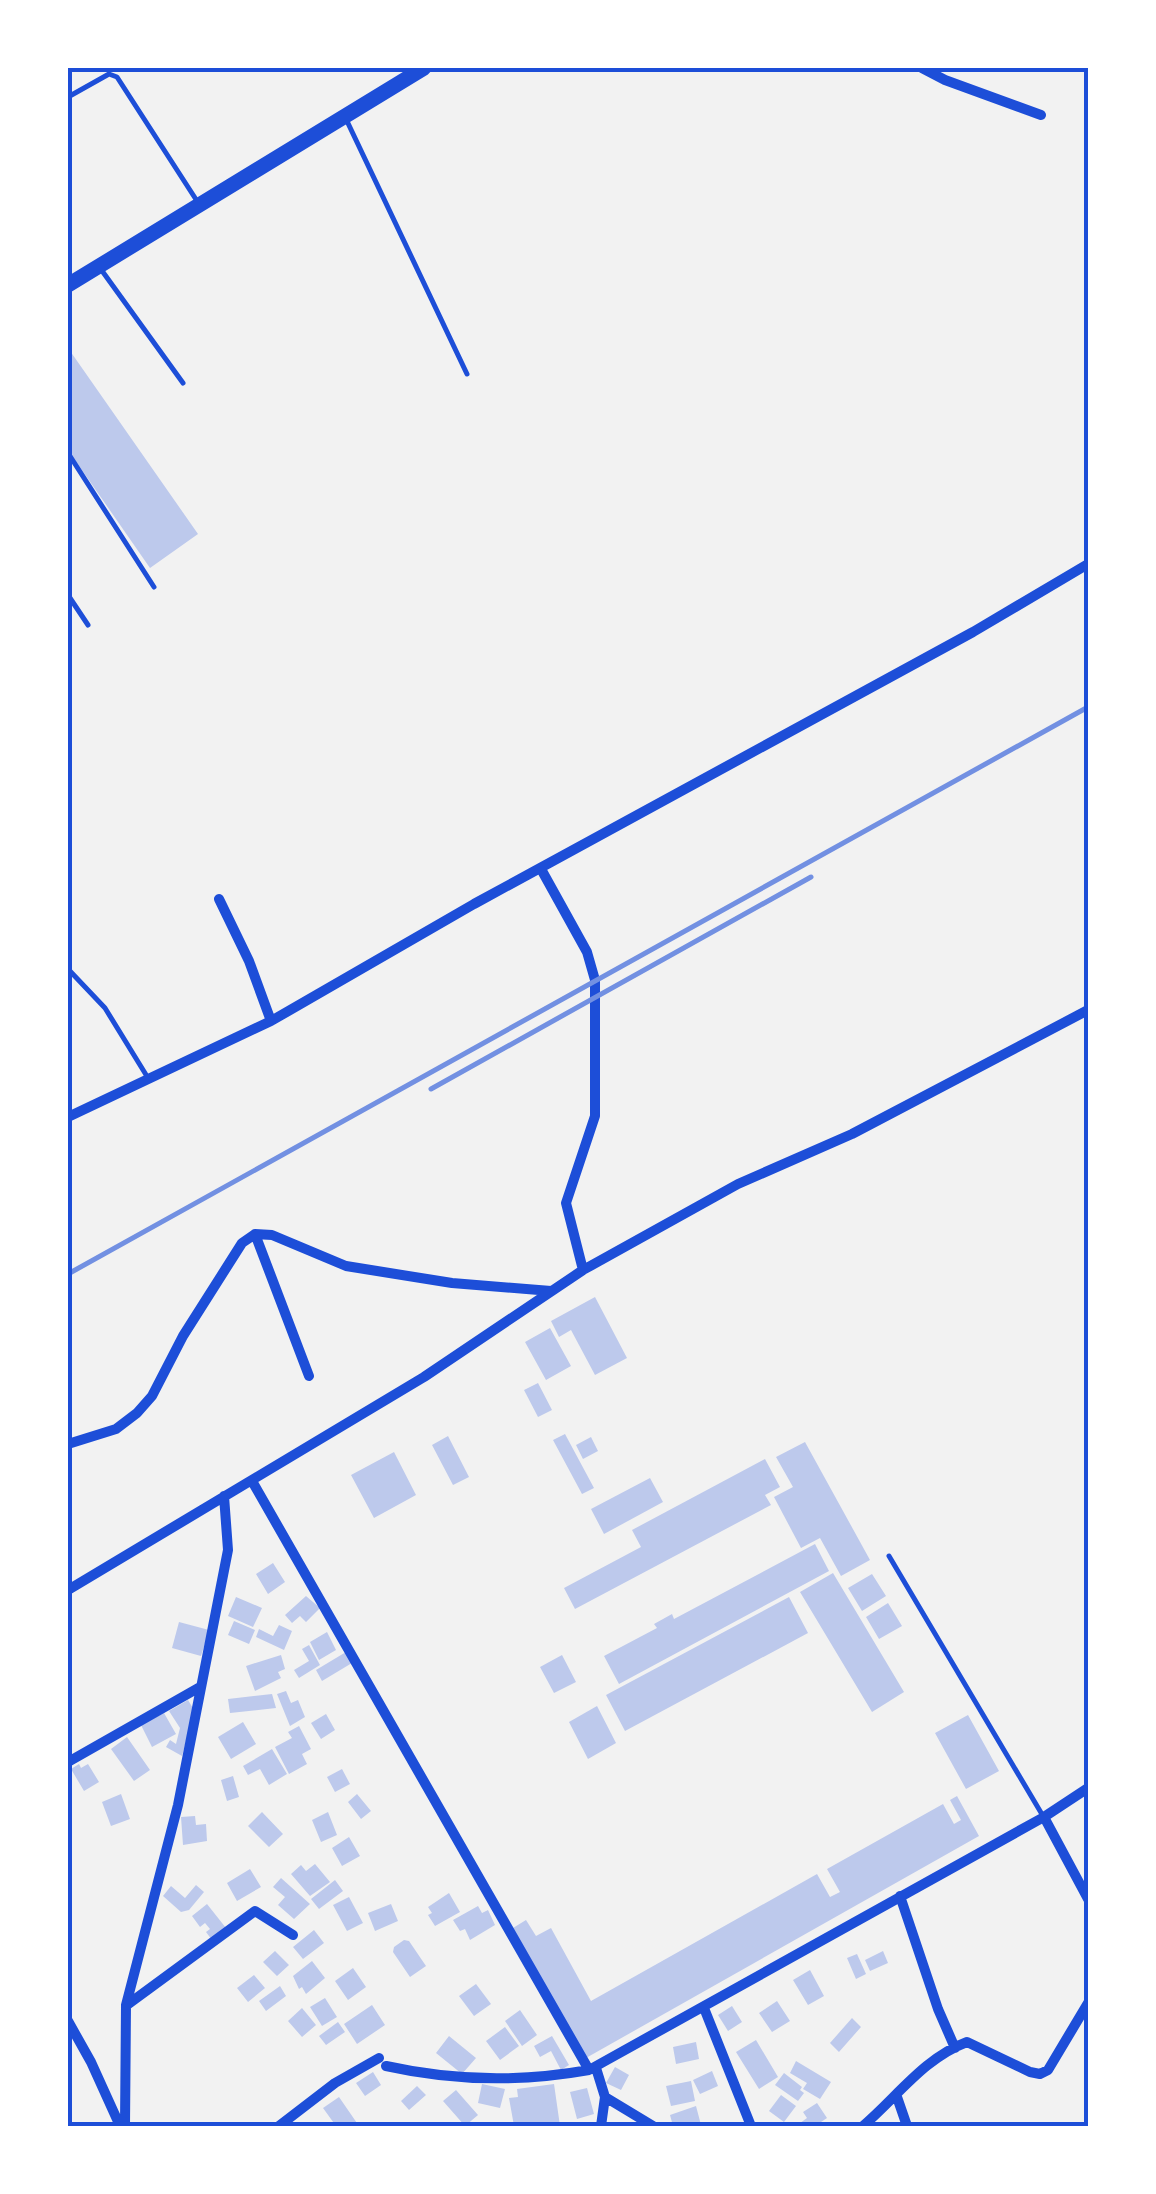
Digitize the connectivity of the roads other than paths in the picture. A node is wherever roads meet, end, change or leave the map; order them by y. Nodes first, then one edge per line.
1 (424, 68) edge
2 (922, 68) edge
3 (401, 74) edge
4 (68, 96) edge
5 (1041, 115) dead end
6 (344, 116) junction
7 (199, 204) junction
8 (98, 266) junction
9 (68, 285) edge
10 (467, 374) dead end
11 (183, 382) dead end
12 (68, 453) edge
13 (1088, 564) edge
14 (154, 587) dead end
15 (68, 595) edge
16 (88, 625) dead end
17 (541, 869) junction
18 (218, 900) dead end
19 (68, 969) edge
20 (1087, 1014) edge
21 (271, 1021) junction
22 (148, 1078) junction
23 (68, 1116) edge
24 (255, 1234) junction
25 (583, 1270) junction
26 (552, 1291) junction
27 (309, 1376) dead end
28 (68, 1444) edge
29 (252, 1480) junction
30 (224, 1496) junction
31 (889, 1556) dead end
32 (68, 1590) edge
33 (200, 1688) junction
34 (68, 1762) edge
35 (1088, 1788) edge
36 (1044, 1817) junction
37 (1088, 1895) edge
38 (900, 1896) junction
39 (293, 1936) dead end
40 (1088, 2003) edge
41 (126, 2006) junction
42 (704, 2008) junction
43 (68, 2021) edge
44 (955, 2048) junction
45 (592, 2069) junction
46 (897, 2096) junction
47 (605, 2097) junction
48 (122, 2126) edge
49 (279, 2126) edge
50 (602, 2126) edge
51 (654, 2126) edge
52 (750, 2126) edge
53 (863, 2126) edge
54 (907, 2126) edge

1 - 3 main road
2 - 5 street
3 - 6 main road
4 - 7 lane
6 - 7 main road
6 - 10 lane
7 - 8 main road
8 - 9 main road
8 - 11 lane
12 - 14 lane
13 - 17 street
15 - 16 lane
17 - 21 street
17 - 25 street
18 - 21 street
19 - 22 lane
20 - 25 street
21 - 22 street
22 - 23 street
24 - 26 street
24 - 27 street
24 - 28 street
25 - 26 street
26 - 29 street
29 - 30 street
29 - 45 street
30 - 32 street
30 - 33 street
31 - 36 lane
33 - 34 street
33 - 41 street
35 - 36 street
36 - 37 street
36 - 38 street
38 - 42 street
38 - 44 street
39 - 41 street
40 - 44 street
41 - 48 street
42 - 45 street
42 - 52 street
43 - 48 street
44 - 46 street
45 - 47 street
45 - 49 street
46 - 53 street
46 - 54 street
47 - 50 street
47 - 51 street

